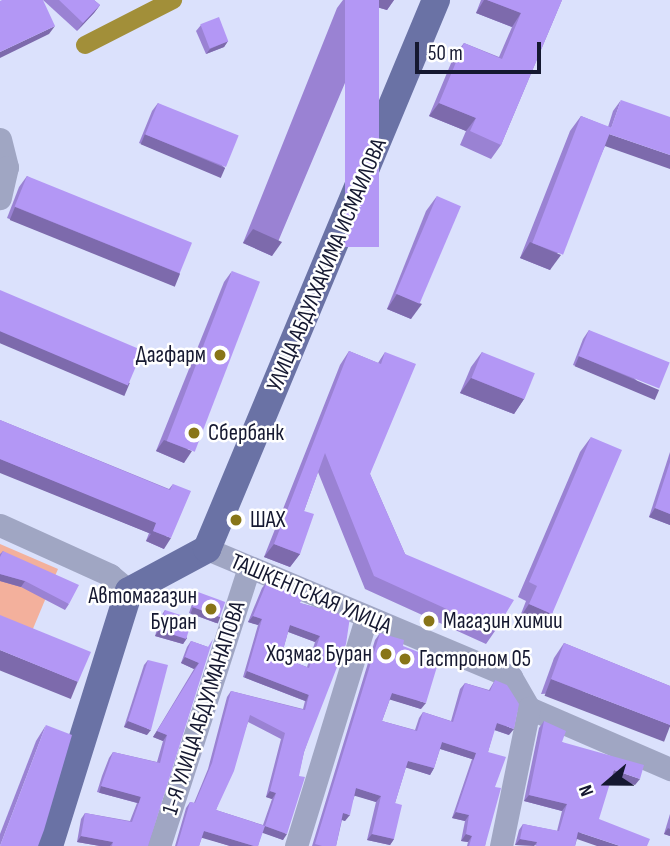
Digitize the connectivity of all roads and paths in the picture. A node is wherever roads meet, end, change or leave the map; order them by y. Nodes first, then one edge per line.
1 (436, 0) edge
2 (0, 139) edge
3 (0, 198) edge
4 (0, 525) edge
5 (207, 550) junction
6 (248, 570) junction
7 (129, 591) junction
8 (366, 618) junction
9 (529, 708) junction
10 (670, 769) edge
11 (49, 846) edge
12 (159, 846) edge
13 (296, 846) edge
14 (501, 846) edge

1 - 5 main road, УЛИЦА АБДУЛХАКИМА ИСМАИЛОВА
2 - 3 street
4 - 7 street
5 - 6 street, ТАШКЕНТСКАЯ УЛИЦА
5 - 7 main road
6 - 8 street, ТАШКЕНТСКАЯ УЛИЦА
6 - 12 street, 1-Я УЛИЦА АБДУЛМАНАПОВА
7 - 11 main road
8 - 9 street, ТАШКЕНТСКАЯ УЛИЦА
8 - 13 street
9 - 10 street
9 - 14 street

